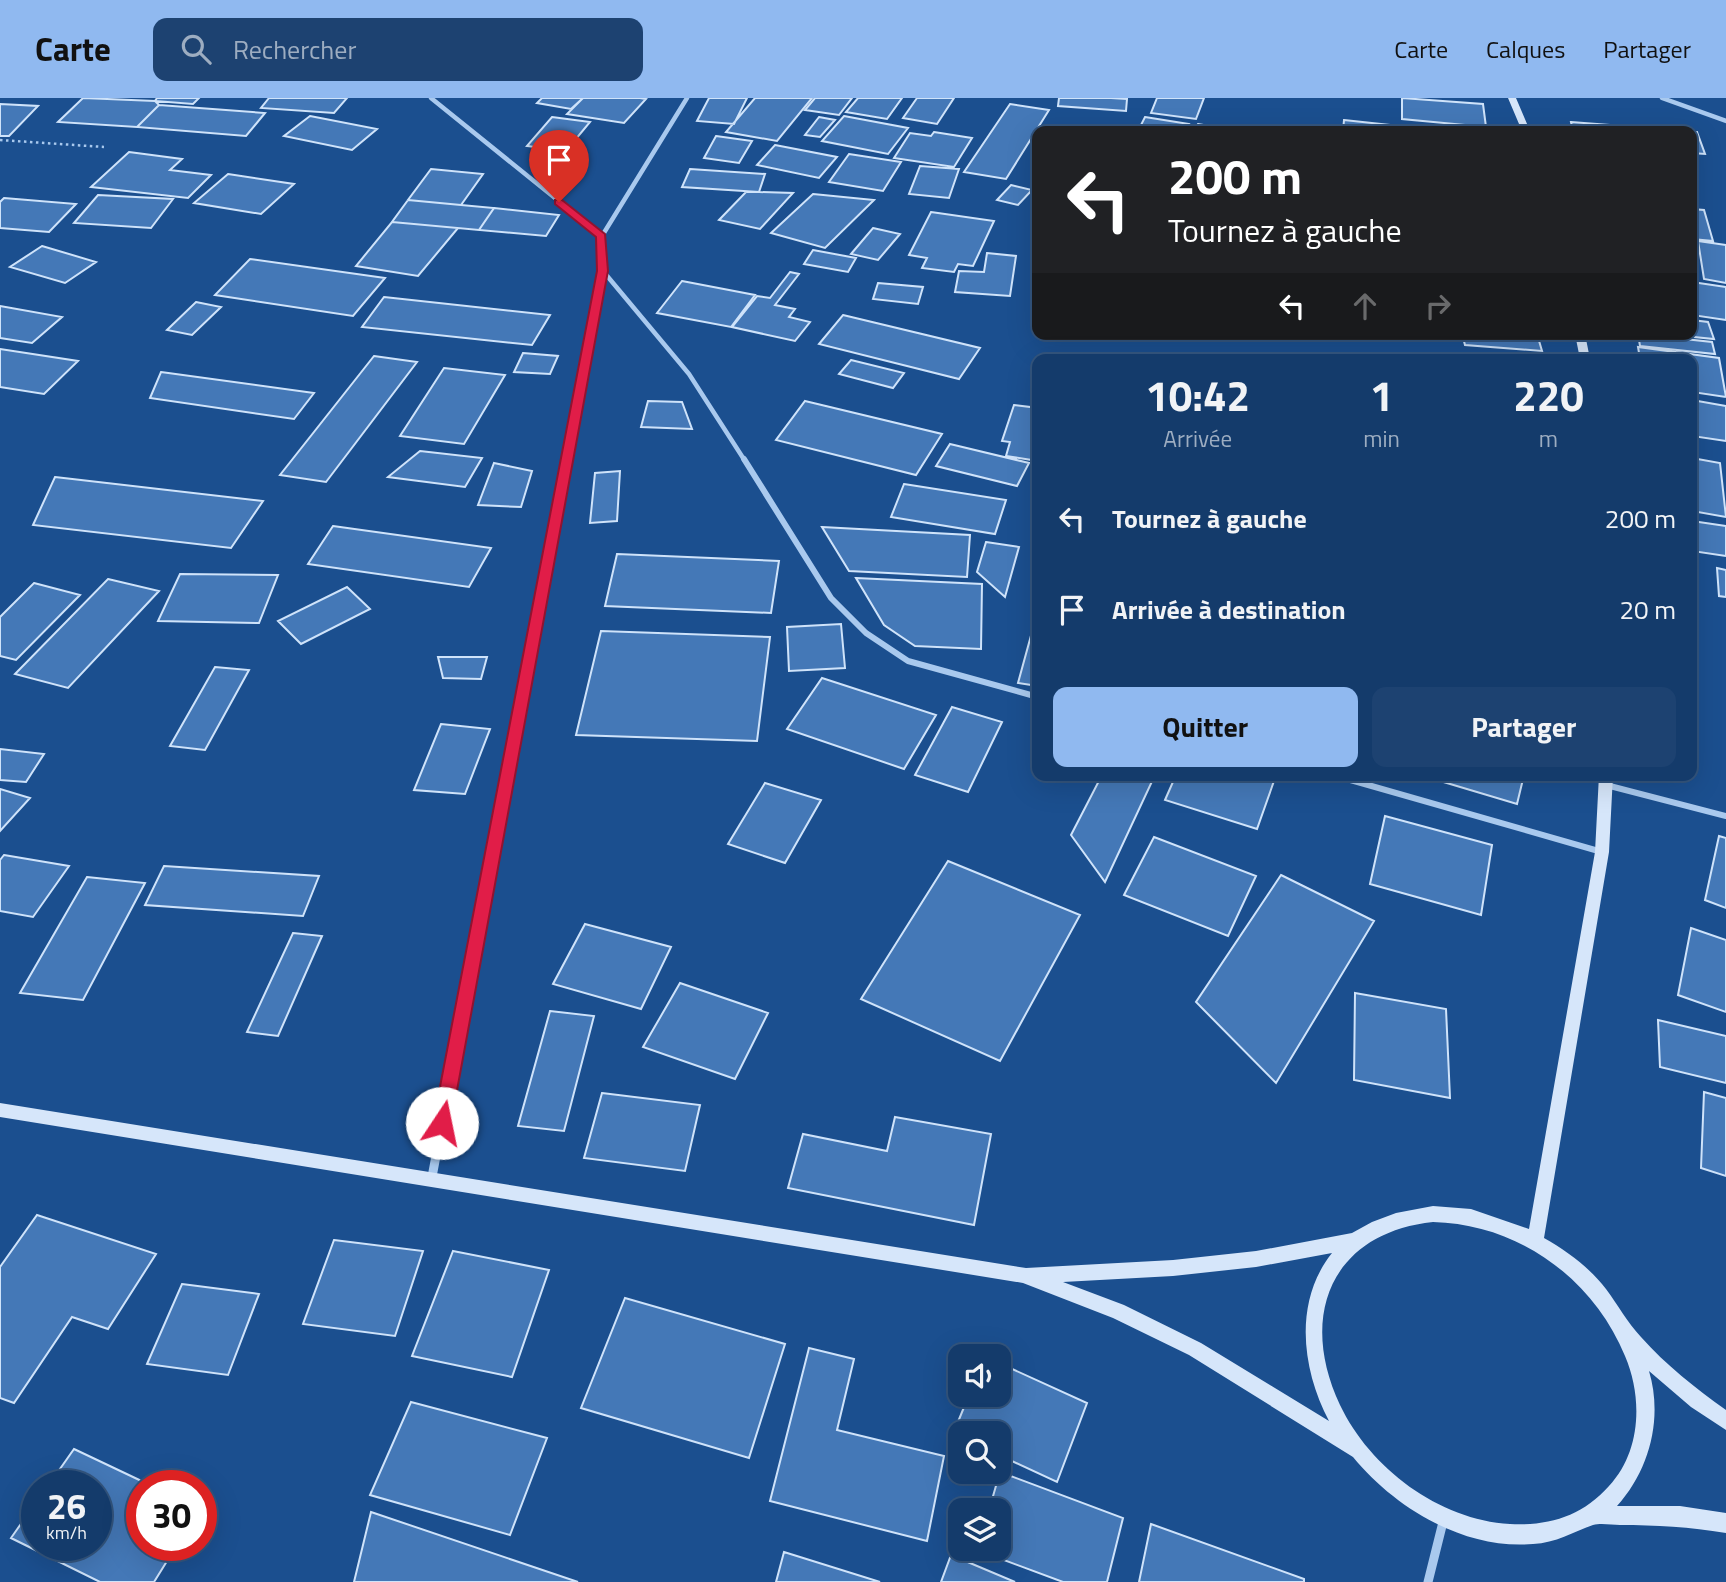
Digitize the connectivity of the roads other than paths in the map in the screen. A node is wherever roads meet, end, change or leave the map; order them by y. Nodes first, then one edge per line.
1 (431, 98) edge
2 (687, 98) edge
3 (1512, 98) edge
4 (1662, 98) edge
5 (1726, 121) edge
6 (1524, 126) edge
7 (602, 236) junction
8 (603, 271) junction
9 (1032, 695) edge
10 (1354, 781) edge
11 (1606, 781) edge
12 (1609, 781) edge
13 (1726, 816) edge
14 (1602, 852) junction
15 (0, 1110) edge
16 (432, 1177) junction
17 (1355, 1241) junction
18 (1535, 1242) junction
19 (1023, 1275) junction
20 (1621, 1328) junction
21 (1726, 1421) edge
22 (1358, 1450) junction
23 (1593, 1515) junction
24 (1445, 1518) junction
25 (1726, 1523) edge
26 (1428, 1582) edge

1 - 7 street
2 - 7 street
3 - 6 main road
4 - 5 street
7 - 8 street
8 - 9 street
8 - 16 street
10 - 14 street
11 - 14 main road
12 - 13 street
14 - 18 main road
15 - 16 main road
16 - 19 main road
17 - 18 main road
17 - 19 main road
17 - 22 main road
18 - 20 main road
19 - 22 main road
20 - 21 main road
20 - 23 main road
22 - 24 main road
23 - 24 main road
23 - 25 main road
24 - 26 street

